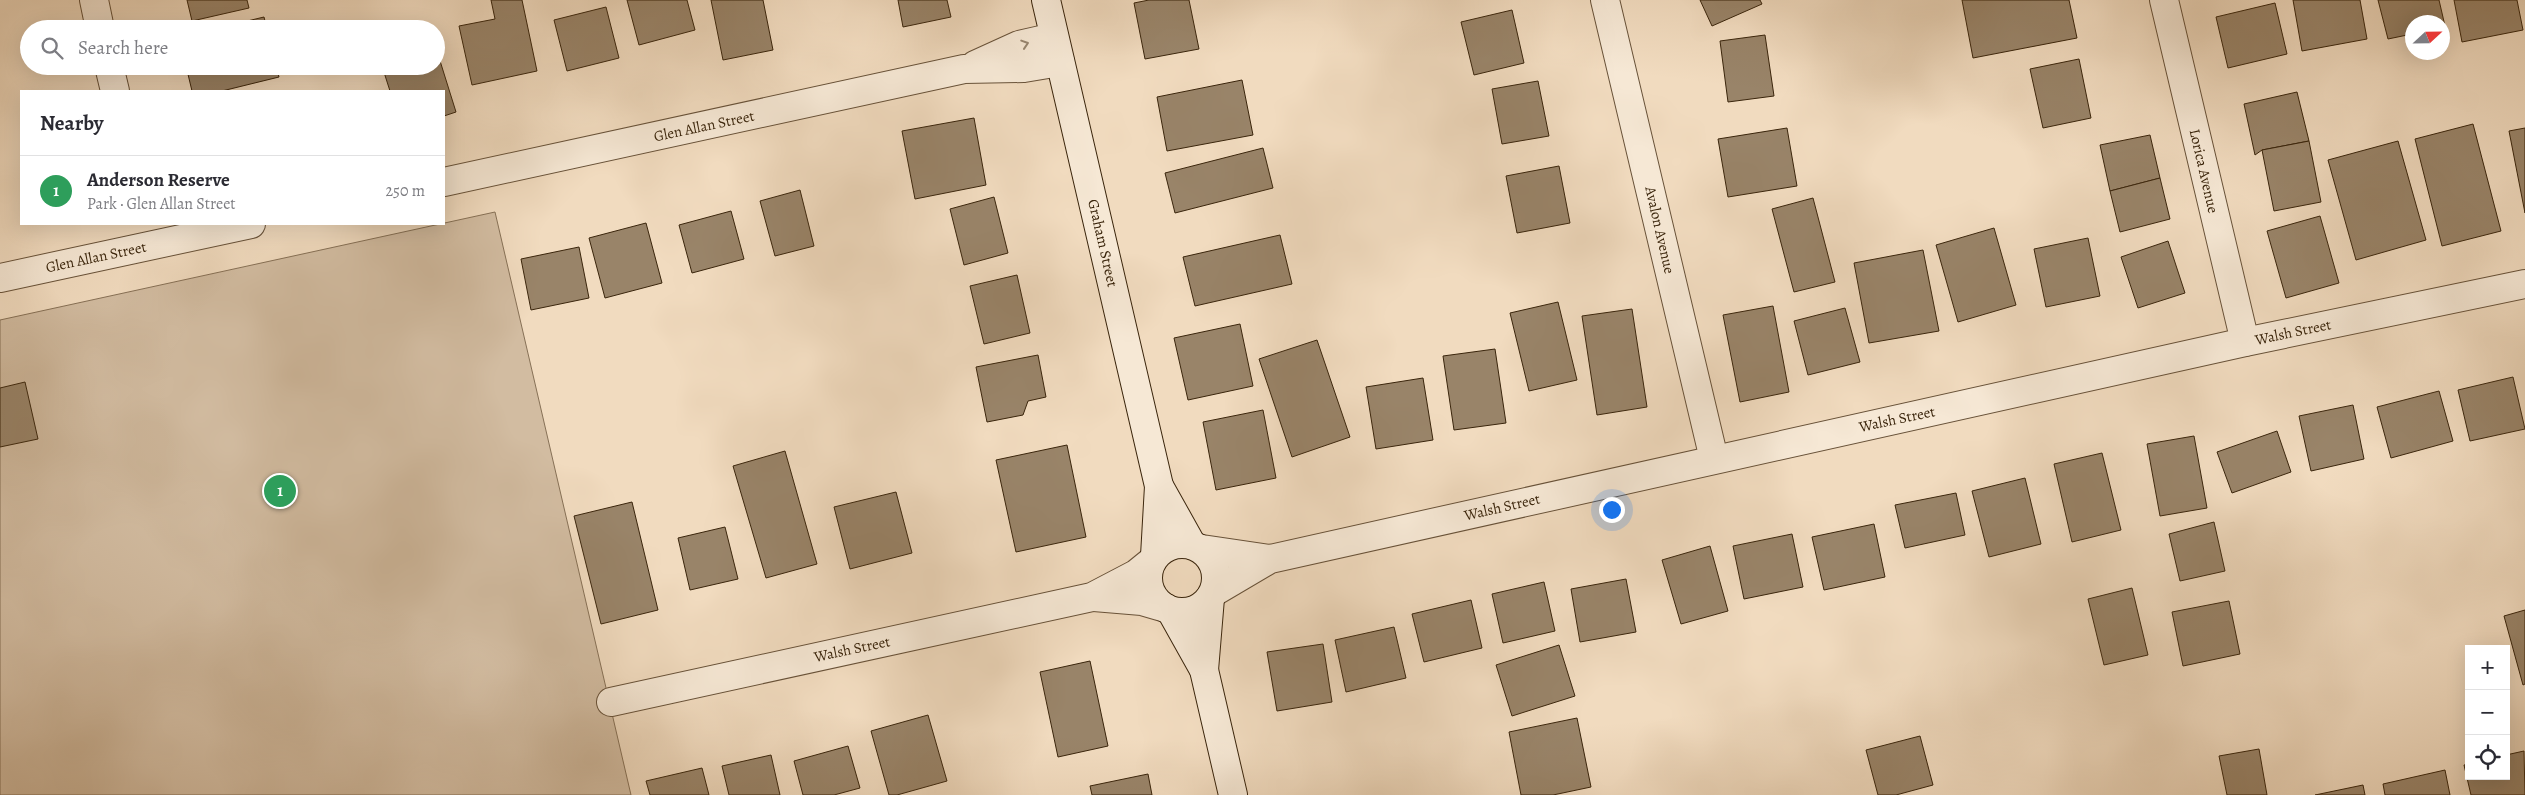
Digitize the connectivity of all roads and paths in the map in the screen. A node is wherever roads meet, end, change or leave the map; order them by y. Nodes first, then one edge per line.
1 (94, 0) edge
2 (1046, 0) edge
3 (1605, 0) edge
4 (2164, 0) edge
5 (98, 20) edge
6 (1057, 50) junction
7 (111, 75) edge
8 (115, 90) edge
9 (445, 182) edge
10 (242, 225) edge
11 (148, 235) edge
12 (0, 278) edge
13 (2525, 284) edge
14 (2245, 342) junction
15 (1714, 459) junction
16 (1160, 486) junction
17 (1197, 547) junction
18 (1154, 558) junction
19 (1270, 559) junction
20 (1212, 595) junction
21 (1092, 597) junction
22 (1169, 609) junction
23 (1204, 670) junction
24 (611, 702) dead end
25 (1233, 795) edge

1 - 5 street
2 - 6 street, Graham Street
3 - 15 street, Avalon Avenue
4 - 14 street, Lorica Avenue
6 - 9 street, Glen Allan Street
6 - 16 street, Graham Street
7 - 8 street
10 - 11 street, Glen Allan Street
11 - 12 street, Glen Allan Street
13 - 14 street, Walsh Street
14 - 15 street, Walsh Street
15 - 19 street, Walsh Street
16 - 17 street, Graham Street
16 - 18 street, Graham Street
17 - 18 street
17 - 19 street, Walsh Street
17 - 20 street
18 - 21 street, Walsh Street
18 - 22 street
19 - 20 street, Walsh Street
20 - 22 street
20 - 23 street
21 - 22 street, Walsh Street
21 - 24 street, Walsh Street
22 - 23 street
23 - 25 street

